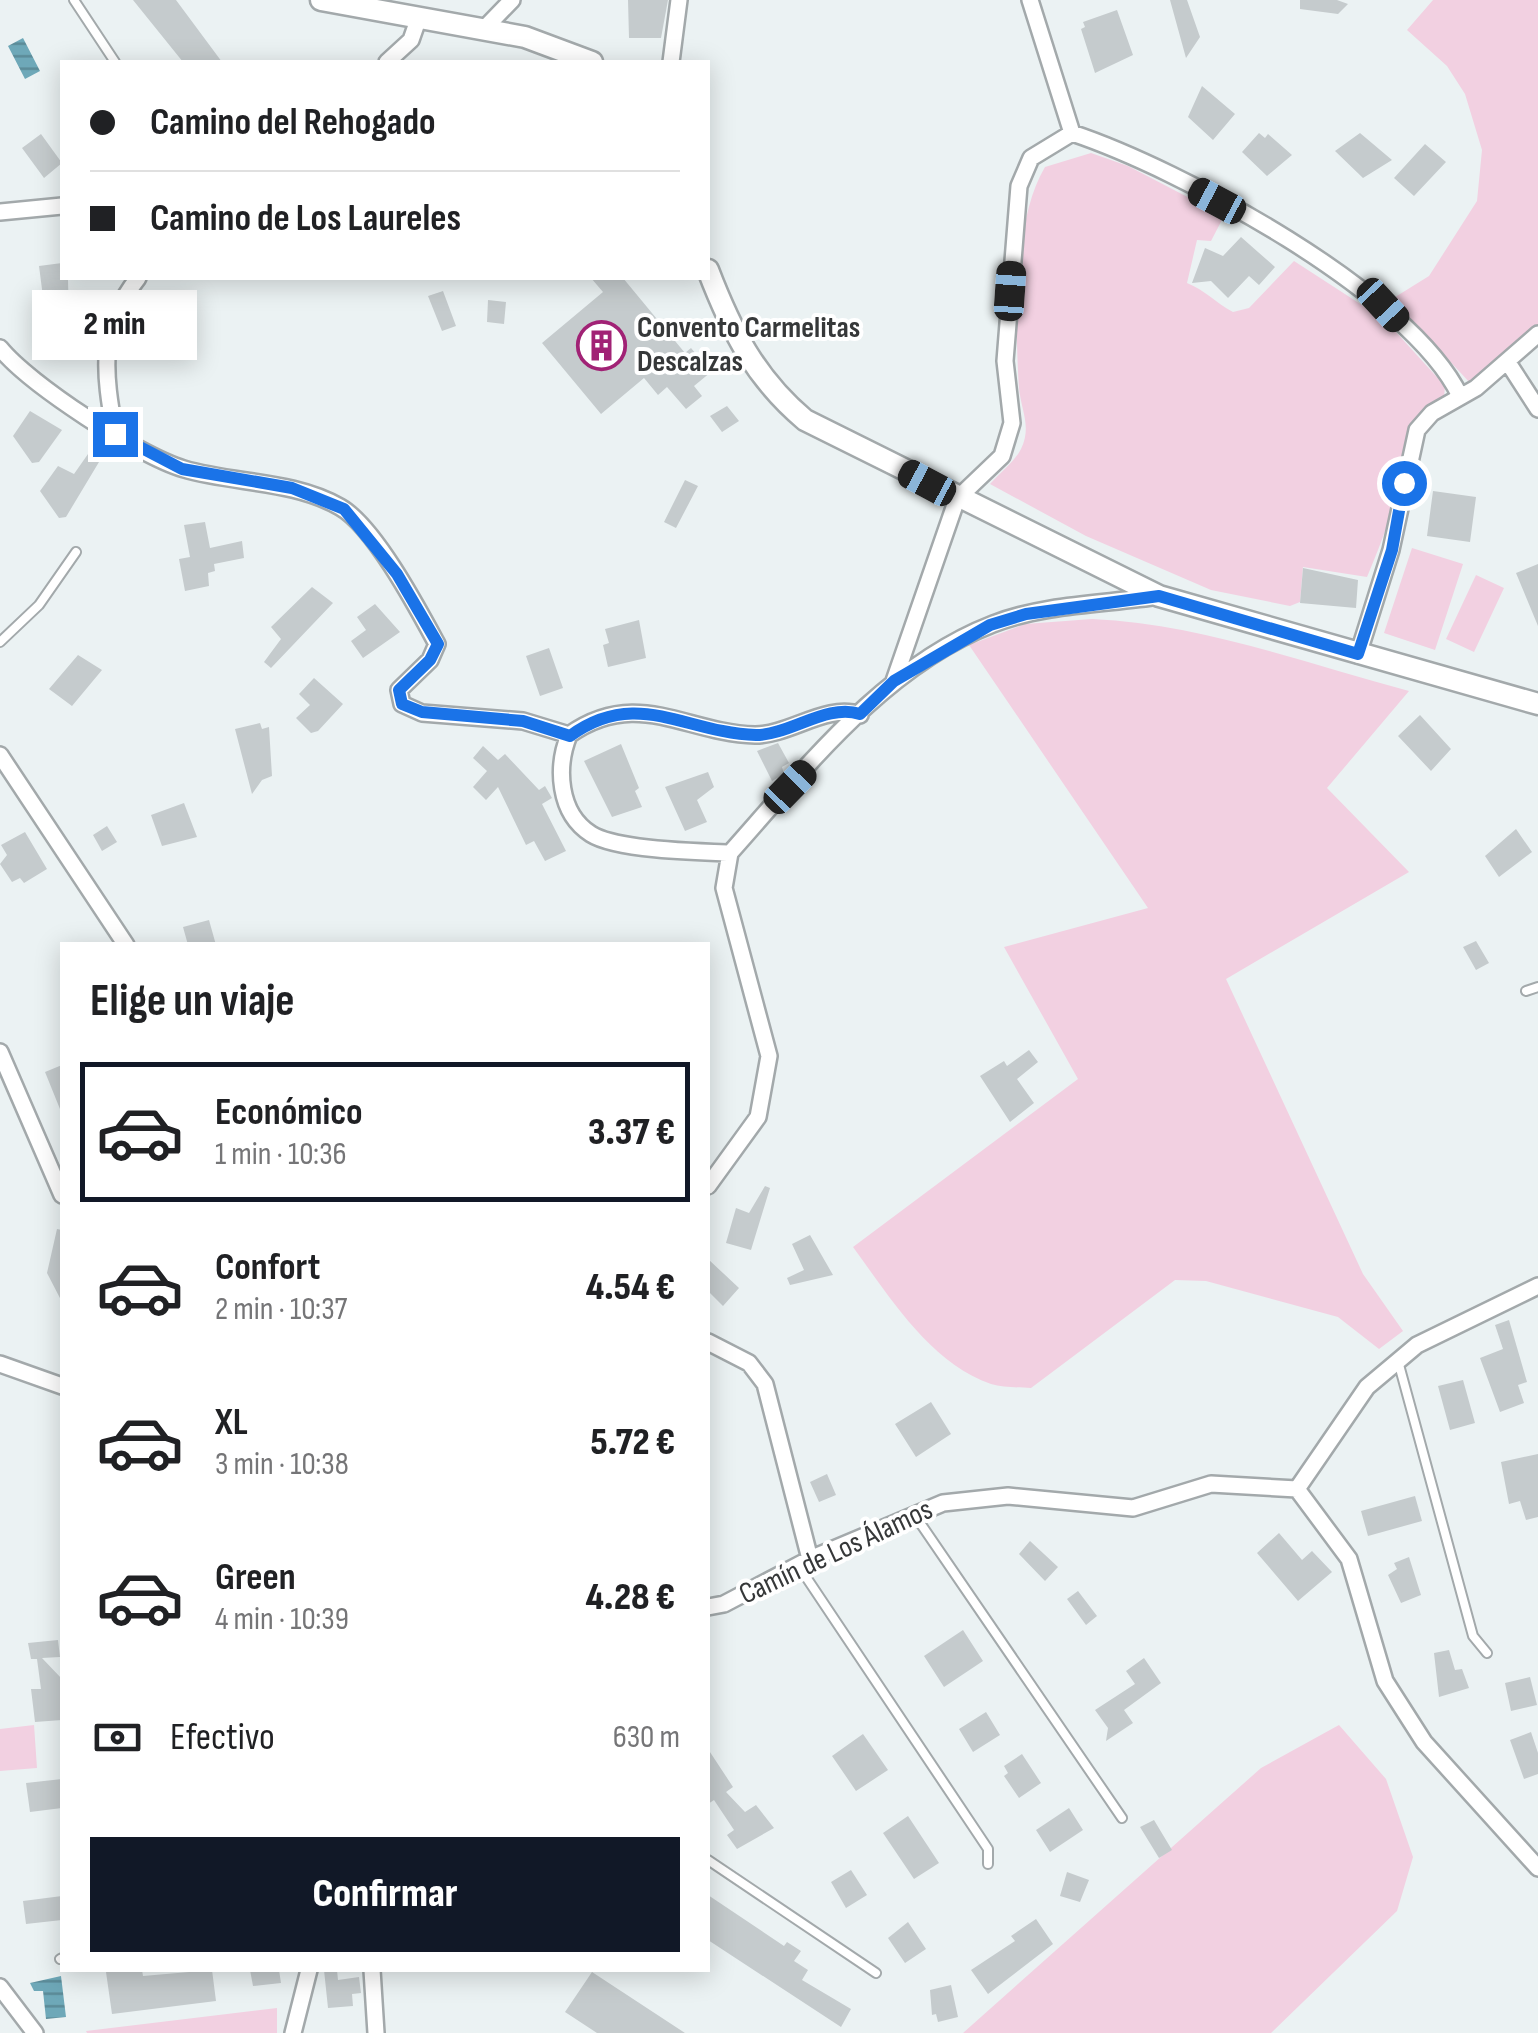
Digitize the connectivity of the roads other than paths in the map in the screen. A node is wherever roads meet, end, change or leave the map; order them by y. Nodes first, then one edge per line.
1 (74, 0) edge
2 (321, 0) edge
3 (512, 0) edge
4 (679, 0) edge
5 (1030, 0) edge
6 (418, 20) junction
7 (483, 30) junction
8 (114, 60) edge
9 (388, 60) edge
10 (587, 60) edge
11 (671, 60) edge
12 (1072, 134) junction
13 (60, 206) edge
14 (0, 212) edge
15 (710, 275) edge
16 (136, 280) edge
17 (1538, 334) edge
18 (0, 348) edge
19 (1507, 361) junction
20 (1460, 396) junction
21 (1538, 409) edge
22 (115, 434) junction
23 (957, 498) junction
24 (76, 552) dead end
25 (1159, 596) junction
26 (0, 642) edge
27 (1358, 654) junction
28 (894, 681) junction
29 (1538, 704) edge
30 (860, 714) junction
31 (570, 736) junction
32 (0, 755) edge
33 (730, 853) junction
34 (124, 942) edge
35 (1538, 987) edge
36 (1526, 991) dead end
37 (0, 1052) edge
38 (710, 1183) edge
39 (60, 1190) edge
40 (1538, 1286) edge
41 (710, 1343) edge
42 (1398, 1361) junction
43 (0, 1364) edge
44 (60, 1385) edge
45 (1297, 1489) junction
46 (914, 1514) junction
47 (805, 1563) junction
48 (710, 1607) edge
49 (1487, 1653) dead end
50 (1122, 1818) dead end
51 (710, 1861) edge
52 (988, 1864) dead end
53 (1538, 1868) edge
54 (308, 1972) edge
55 (372, 1972) edge
56 (876, 1973) dead end
57 (0, 1987) edge
58 (36, 2033) edge
59 (293, 2033) edge
60 (376, 2033) edge

1 - 8 lane
2 - 6 street
3 - 7 street
4 - 11 street
5 - 12 street
6 - 7 street
6 - 9 street
7 - 10 street
12 - 20 street
12 - 23 street
13 - 14 street
15 - 23 street
16 - 22 street
17 - 19 street
18 - 22 street
19 - 20 street
19 - 21 street
20 - 27 street
22 - 31 street
23 - 25 street
23 - 28 street
24 - 26 lane
25 - 27 street
25 - 28 street
27 - 29 street
28 - 30 street
30 - 31 street
30 - 33 street
31 - 33 street
32 - 34 street
33 - 38 street
35 - 36 lane
37 - 39 street
40 - 42 street
41 - 47 street
42 - 45 street
42 - 49 lane
43 - 44 street
45 - 46 street, Camín de Los Álamos
45 - 53 street
46 - 47 street, Camín de Los Álamos
46 - 50 lane
47 - 48 street, Camín de Los Álamos
47 - 52 lane
51 - 56 lane
54 - 59 street
55 - 60 street
57 - 58 street

